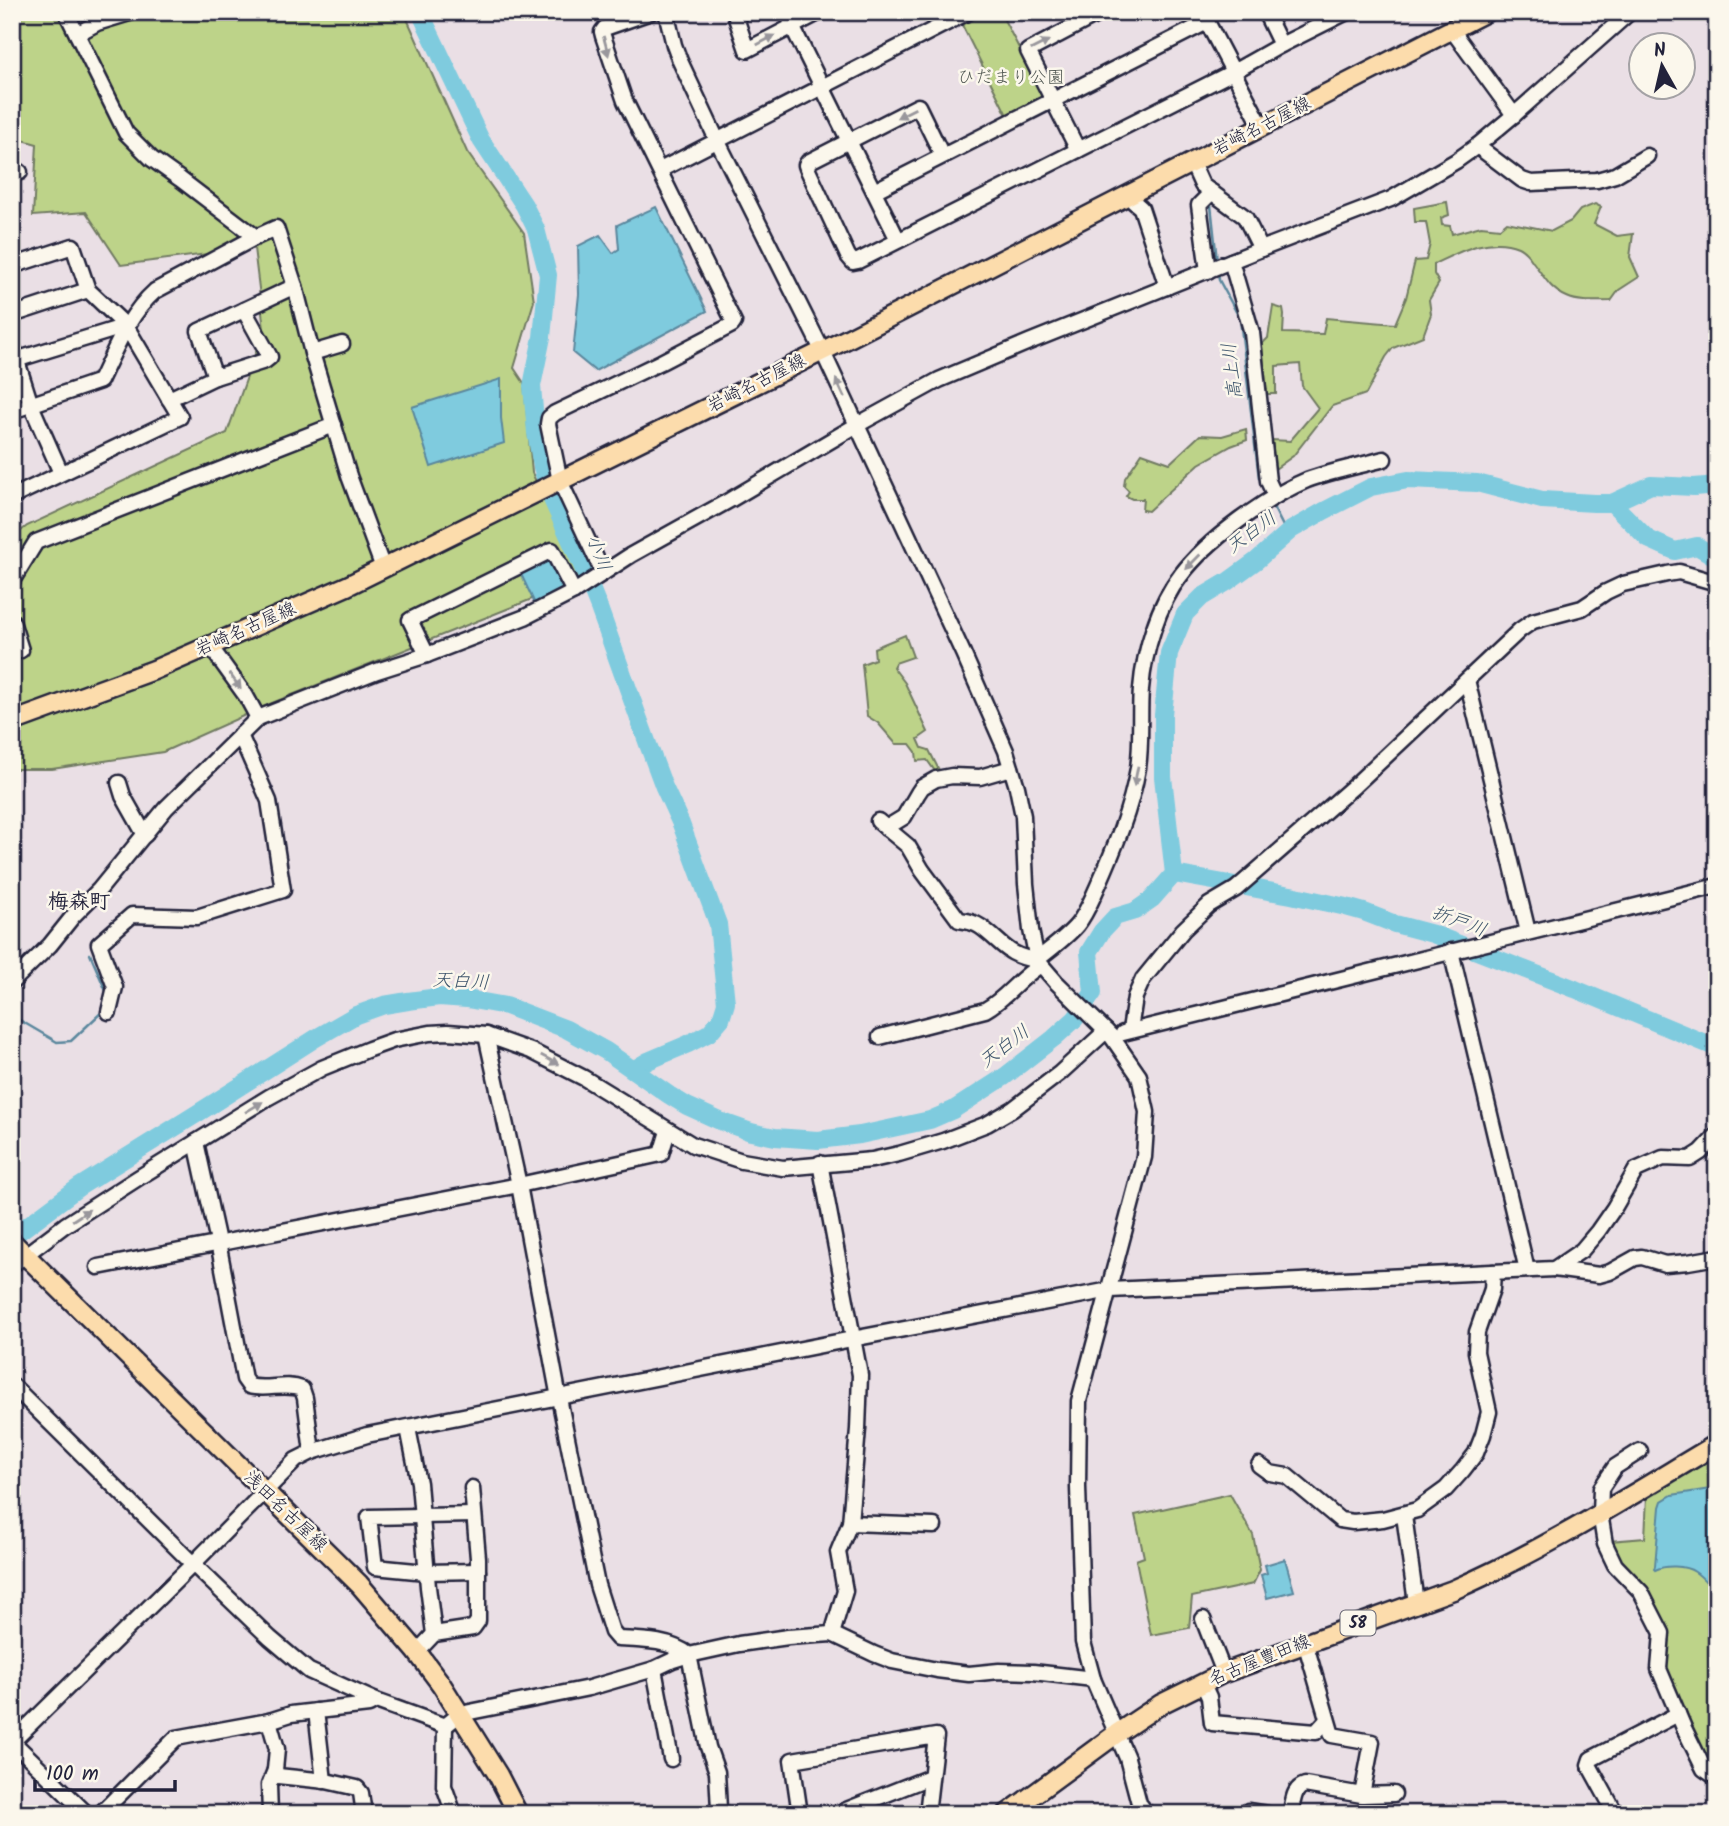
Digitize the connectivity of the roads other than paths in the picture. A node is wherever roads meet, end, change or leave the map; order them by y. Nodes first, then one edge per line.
1 (66, 12) edge
2 (133, 12) edge
3 (651, 12) edge
4 (666, 12) edge
5 (734, 12) edge
6 (820, 12) edge
7 (968, 12) edge
8 (1102, 12) edge
9 (1265, 12) edge
10 (1347, 12) edge
11 (1486, 12) edge
12 (1630, 12) edge
13 (1205, 17) edge
14 (790, 19) edge
15 (1452, 30) junction
16 (77, 34) junction
17 (1281, 45) junction
18 (1233, 72) junction
19 (823, 87) junction
20 (1052, 100) junction
21 (1514, 115) junction
22 (1262, 127) junction
23 (717, 140) junction
24 (850, 141) junction
25 (1477, 146) junction
26 (1077, 150) junction
27 (942, 155) junction
28 (1647, 156) dead end
29 (1192, 163) junction
30 (660, 170) junction
31 (874, 191) junction
32 (1212, 192) junction
33 (1130, 195) junction
34 (256, 237) junction
35 (898, 240) junction
36 (1261, 249) junction
37 (12, 266) edge
38 (1218, 266) junction
39 (295, 286) junction
40 (1167, 287) junction
41 (88, 290) junction
42 (244, 310) junction
43 (12, 315) edge
44 (127, 326) junction
45 (342, 344) dead end
46 (12, 345) edge
47 (822, 350) junction
48 (312, 353) junction
49 (14, 361) edge
50 (215, 377) junction
51 (169, 399) junction
52 (31, 405) junction
53 (12, 411) edge
54 (334, 425) junction
55 (857, 425) junction
56 (1384, 459) dead end
57 (61, 473) junction
58 (557, 482) junction
59 (12, 497) edge
60 (1271, 499) junction
61 (383, 568) junction
62 (599, 575) junction
63 (12, 581) edge
64 (1717, 583) edge
65 (578, 589) junction
66 (12, 621) edge
67 (210, 646) junction
68 (12, 653) edge
69 (427, 655) junction
70 (1467, 680) junction
71 (258, 718) junction
72 (12, 722) edge
73 (240, 735) junction
74 (1012, 768) junction
75 (119, 783) dead end
76 (145, 835) junction
77 (1717, 886) edge
78 (1528, 932) junction
79 (1451, 951) junction
80 (1039, 962) junction
81 (12, 982) edge
82 (109, 1012) dead end
83 (1105, 1030) junction
84 (1130, 1030) junction
85 (486, 1035) junction
86 (880, 1037) dead end
87 (668, 1130) junction
88 (1717, 1135) edge
89 (196, 1142) junction
90 (820, 1163) junction
91 (519, 1185) junction
92 (12, 1242) edge
93 (218, 1242) junction
94 (1717, 1257) edge
95 (19, 1260) edge
96 (98, 1267) dead end
97 (1554, 1269) junction
98 (1527, 1270) junction
99 (1493, 1272) junction
100 (1110, 1290) junction
101 (852, 1339) junction
102 (12, 1385) edge
103 (559, 1398) junction
104 (408, 1428) junction
105 (1717, 1444) edge
106 (1640, 1451) dead end
107 (312, 1452) junction
108 (1259, 1465) dead end
109 (471, 1488) dead end
110 (264, 1491) junction
111 (1600, 1513) junction
112 (474, 1515) junction
113 (1404, 1515) junction
114 (422, 1517) junction
115 (850, 1523) junction
116 (934, 1526) dead end
117 (193, 1564) junction
118 (478, 1571) junction
119 (426, 1572) junction
120 (1416, 1603) junction
121 (1203, 1619) dead end
122 (434, 1634) junction
123 (832, 1634) junction
124 (1305, 1642) junction
125 (417, 1652) junction
126 (689, 1655) junction
127 (654, 1669) junction
128 (1224, 1673) junction
129 (1093, 1679) junction
130 (1203, 1684) junction
131 (376, 1701) junction
132 (316, 1711) junction
133 (460, 1714) junction
134 (1678, 1714) junction
135 (1327, 1720) junction
136 (269, 1721) junction
137 (445, 1726) junction
138 (1116, 1734) junction
139 (12, 1741) edge
140 (671, 1759) dead end
141 (1717, 1759) edge
142 (1703, 1769) junction
143 (275, 1770) junction
144 (930, 1777) junction
145 (1717, 1778) edge
146 (324, 1781) junction
147 (1394, 1794) dead end
148 (1362, 1795) junction
149 (87, 1814) edge
150 (100, 1814) edge
151 (270, 1814) edge
152 (364, 1814) edge
153 (454, 1814) edge
154 (518, 1814) edge
155 (718, 1814) edge
156 (800, 1814) edge
157 (836, 1814) edge
158 (927, 1814) edge
159 (1007, 1814) edge
160 (1147, 1814) edge
161 (1247, 1814) edge
162 (1267, 1814) edge
163 (1290, 1814) edge
164 (1616, 1814) edge

1 - 16 street
2 - 16 street
3 -> 30 street
4 - 23 street
5 -> 14 street
6 - 14 street
7 - 19 street
20 -> 8 street
9 - 17 street
10 - 17 street
11 - 15 main road, 岩崎名古屋線
12 - 21 street
13 - 18 street
13 - 20 street
14 - 19 street
15 - 21 street
15 - 22 main road, 岩崎名古屋線
16 - 34 street
17 - 18 street
18 - 22 street
18 - 26 street
19 - 23 street
19 - 24 street
20 - 26 street
20 - 27 street
21 - 25 street
22 - 29 main road, 岩崎名古屋線
23 - 30 street
23 - 47 street
27 -> 24 street
24 - 31 street
24 - 35 street
25 - 28 street
25 - 36 street
26 - 35 street
27 - 31 street
29 - 32 street
29 - 33 main road, 岩崎名古屋線
30 - 58 street
31 - 35 street
32 - 36 street
32 - 38 street
33 - 40 street
33 - 47 main road, 岩崎名古屋線
34 - 39 street
34 - 44 street
36 - 38 street
37 - 41 street
38 - 40 street
38 - 60 street
39 - 42 street
39 - 48 street
40 - 55 street
41 - 43 street
41 - 44 street
42 - 50 street
42 - 50 street
44 - 49 street
44 - 51 street
44 - 52 street
45 - 48 street
46 - 49 street
55 -> 47 street
47 - 58 main road, 岩崎名古屋線
48 - 54 street
49 - 52 street
50 - 51 street
51 - 57 street
52 - 53 street
52 - 57 street
54 - 61 street
54 - 63 street
55 - 62 street
55 - 74 street
56 - 60 street
57 - 59 street
58 - 61 main road, 岩崎名古屋線
58 - 62 street
60 -> 80 street
61 - 67 main road, 岩崎名古屋線
62 - 65 street
64 - 70 street
65 - 69 street
65 - 69 street
66 - 68 street
67 -> 71 street
67 - 72 main road, 岩崎名古屋線
69 - 71 street
70 - 78 street
70 - 84 street
71 - 73 street
73 - 76 street
73 - 82 street
74 - 80 street
74 - 80 street
75 - 76 street
76 - 81 street
77 - 78 street
78 - 79 street
79 - 84 street
79 - 98 street
80 - 83 street
80 - 86 street
83 - 84 street
83 - 90 street
83 - 100 street
85 -> 87 street
89 -> 85 street
85 - 91 street
87 - 90 street
87 - 91 street
88 - 97 street
89 - 93 street
95 -> 89 street
90 - 101 street
91 - 93 street
91 - 103 street
92 - 95 main road, 浅田名古屋線
93 - 96 street
93 - 107 street
94 - 97 street
95 - 110 main road, 浅田名古屋線
97 - 98 street
98 - 99 street
99 - 100 street
99 - 113 street
100 - 101 street
100 - 129 street
101 - 103 street
101 - 115 street
102 - 117 street
103 - 104 street
103 - 126 street
104 - 107 street
104 - 114 street
105 - 111 main road, 名古屋豊田線 / 58
106 - 111 street
107 - 110 street
108 - 113 street
109 - 112 street
110 - 117 street
110 - 125 main road, 浅田名古屋線
111 - 120 main road, 名古屋豊田線 / 58
111 - 134 street
112 - 114 street
112 - 118 street
113 - 120 street
114 - 119 street
114 - 119 street
115 - 116 street
115 - 123 street
117 - 131 street
117 - 139 street
118 - 119 street
118 - 122 street
119 - 122 street
120 - 124 main road, 名古屋豊田線 / 58
121 - 128 street
122 - 125 street
123 - 126 street
123 - 129 street
124 - 128 main road, 名古屋豊田線 / 58
124 - 135 street
125 - 133 main road, 浅田名古屋線
126 - 127 street
126 - 155 street
127 - 133 street
127 - 140 street
128 - 130 main road, 名古屋豊田線 / 58
129 - 138 street
130 - 135 street
130 - 138 main road, 名古屋豊田線 / 58
131 - 132 street
131 - 137 street
132 - 136 street
132 - 146 street
133 - 137 street
133 - 154 main road, 浅田名古屋線
134 - 142 street
134 - 164 street
135 - 148 street
136 - 143 street
136 - 150 street
137 - 153 street
138 - 159 main road, 名古屋豊田線 / 58
138 - 160 street
139 - 149 street
141 - 142 street
142 - 145 street
143 - 146 street
143 - 151 street
144 - 156 street
144 - 157 street
144 - 158 street
146 - 152 street
147 - 148 street
148 - 163 street
161 - 162 street

